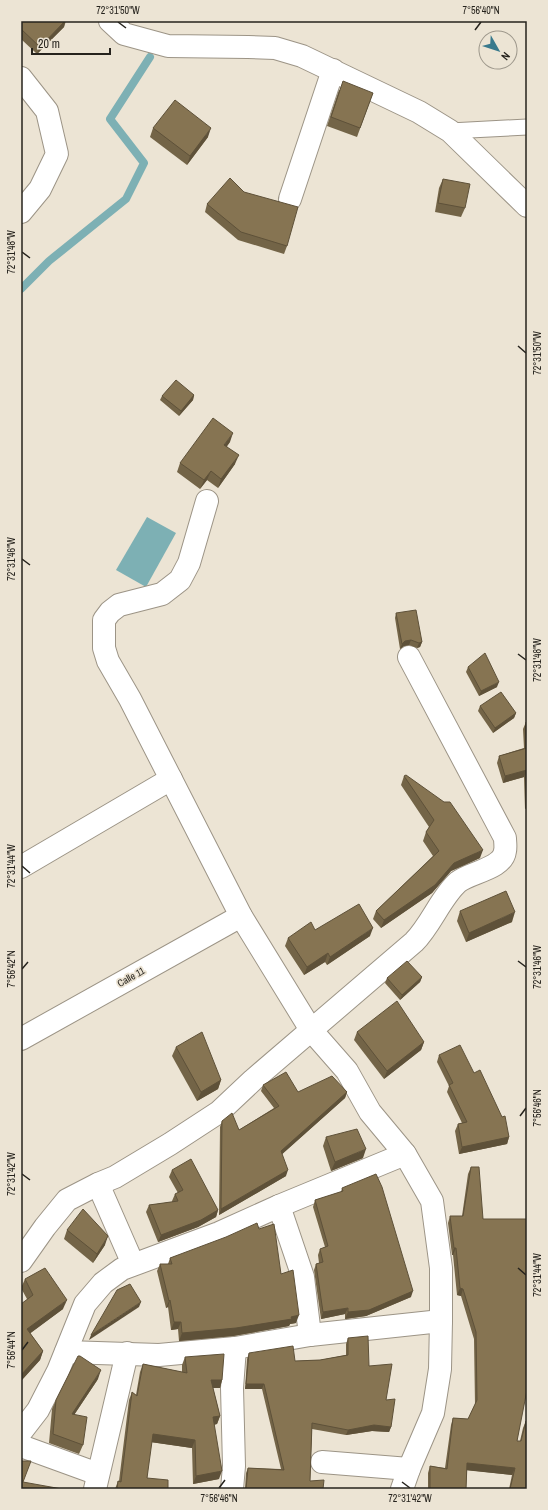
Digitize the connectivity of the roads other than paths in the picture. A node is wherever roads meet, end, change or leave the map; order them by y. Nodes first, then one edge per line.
1 (110, 21) edge
2 (333, 70) junction
3 (21, 78) edge
4 (527, 127) edge
5 (450, 131) junction
6 (290, 199) dead end
7 (527, 206) edge
8 (21, 212) edge
9 (207, 501) dead end
10 (409, 657) dead end
11 (170, 779) junction
12 (21, 867) edge
13 (242, 916) junction
14 (312, 1030) junction
15 (21, 1039) edge
16 (405, 1154) junction
17 (98, 1184) junction
18 (279, 1206) junction
19 (21, 1261) edge
20 (133, 1264) junction
21 (441, 1321) junction
22 (310, 1335) junction
23 (234, 1348) junction
24 (66, 1352) junction
25 (127, 1353) junction
26 (21, 1432) edge
27 (21, 1446) edge
28 (322, 1462) dead end
29 (406, 1479) edge
30 (96, 1482) edge
31 (232, 1489) edge

1 - 2 street
2 - 5 street
2 - 6 street
3 - 8 street
4 - 5 lane
5 - 7 street
9 - 11 street
10 - 14 street
11 - 12 street
11 - 13 street
13 - 14 street
13 - 15 street, Calle 11
14 - 16 street
14 - 17 street
16 - 18 street
16 - 21 street
17 - 19 street
17 - 20 street
18 - 20 street
18 - 22 street
20 - 24 street
21 - 22 street
21 - 29 street
22 - 23 street
23 - 25 street
23 - 31 street
24 - 25 street
24 - 26 street
25 - 30 street
27 - 30 street
28 - 29 street

